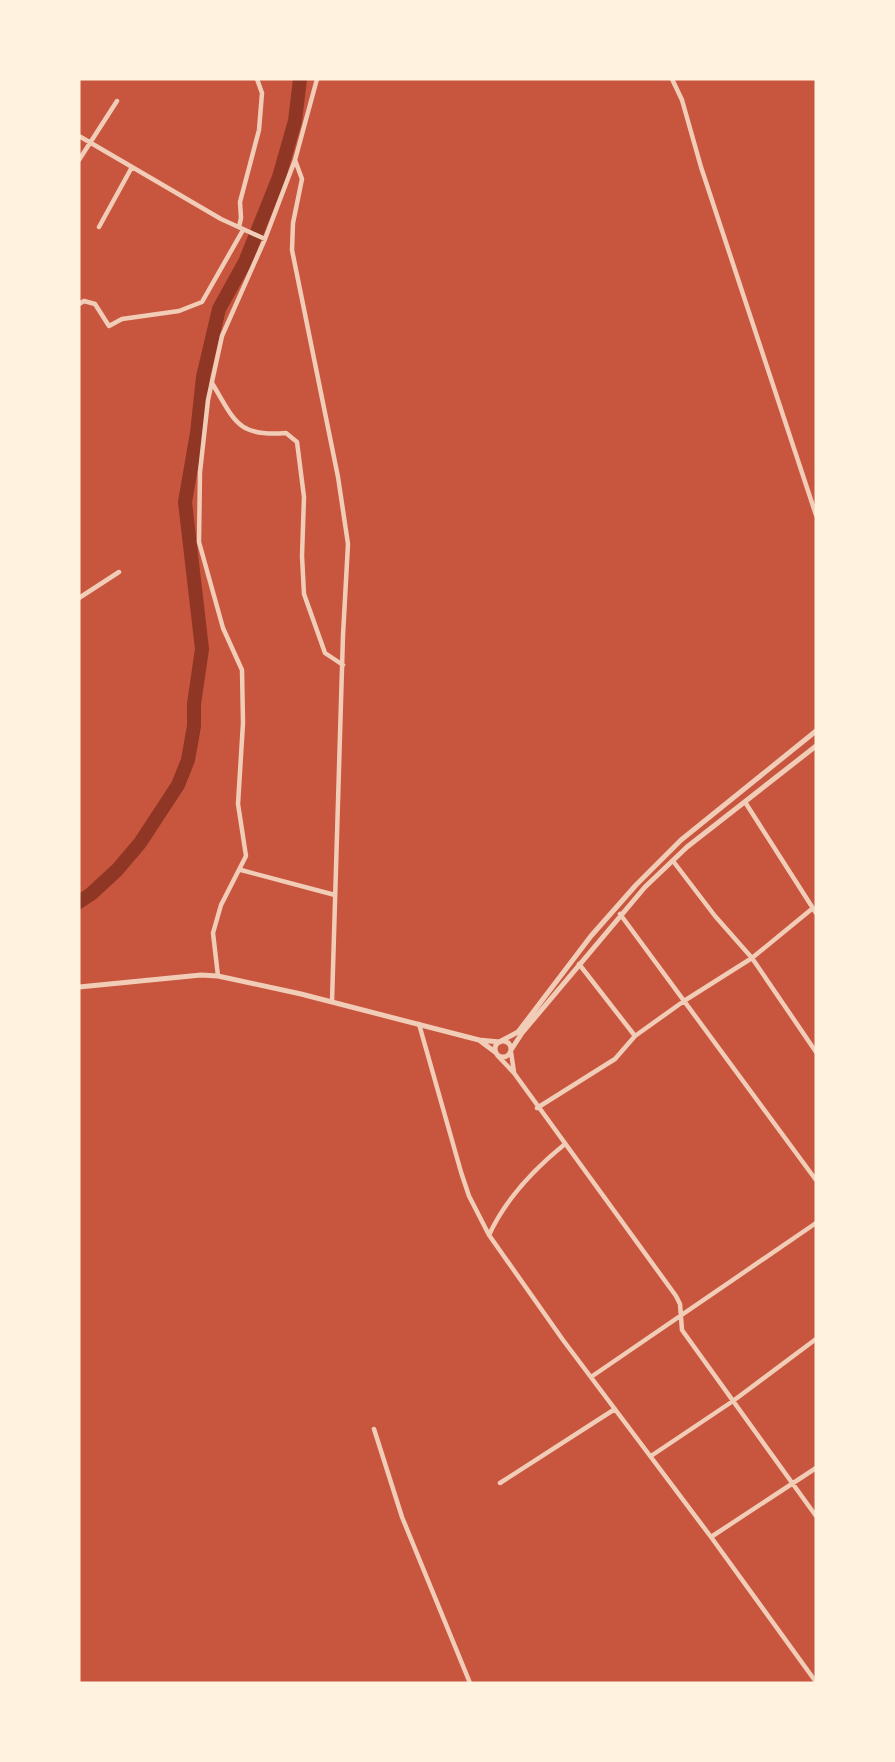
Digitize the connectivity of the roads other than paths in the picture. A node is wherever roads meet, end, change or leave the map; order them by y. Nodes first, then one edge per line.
1 (257, 79) edge
2 (317, 79) edge
3 (672, 79) edge
4 (117, 101) dead end
5 (79, 136) edge
6 (89, 143) junction
7 (79, 160) edge
8 (295, 160) junction
9 (132, 167) junction
10 (99, 227) dead end
11 (241, 228) junction
12 (263, 238) junction
13 (79, 304) edge
14 (211, 383) junction
15 (816, 515) edge
16 (119, 572) dead end
17 (79, 598) edge
18 (343, 665) junction
19 (816, 731) edge
20 (816, 746) edge
21 (745, 802) junction
22 (673, 861) junction
23 (241, 870) dead end
24 (335, 895) junction
25 (815, 910) edge
26 (620, 914) junction
27 (752, 958) junction
28 (579, 964) junction
29 (218, 976) junction
30 (79, 987) edge
31 (684, 1001) junction
32 (332, 1002) junction
33 (419, 1024) junction
34 (635, 1036) junction
35 (479, 1040) junction
36 (500, 1041) junction
37 (511, 1051) junction
38 (816, 1052) edge
39 (497, 1054) junction
40 (514, 1073) junction
41 (537, 1108) junction
42 (565, 1144) junction
43 (816, 1180) edge
44 (816, 1223) edge
45 (489, 1235) junction
46 (681, 1314) junction
47 (816, 1339) edge
48 (590, 1377) junction
49 (733, 1401) junction
50 (615, 1409) junction
51 (374, 1429) dead end
52 (651, 1456) junction
53 (816, 1468) edge
54 (500, 1483) dead end
55 (793, 1485) junction
56 (816, 1516) edge
57 (712, 1537) junction
58 (816, 1682) edge
59 (470, 1683) edge

1 - 11 street
2 - 8 street
3 - 15 street
4 - 6 street
5 - 6 street
6 - 7 street
6 - 9 street
8 - 12 street
8 - 18 street
9 - 10 street
9 - 11 street
11 - 12 street
11 - 13 street
12 - 14 street
14 - 18 street
14 - 29 street
16 - 17 street
18 - 24 street
19 - 36 street
20 - 21 street
21 - 22 street
21 - 25 street
22 - 26 street
22 - 27 street
23 - 24 street
24 - 32 street
25 - 27 street
26 - 28 street
26 - 31 street
27 - 31 street
27 - 38 street
28 - 34 street
28 - 37 street
29 - 30 street
29 - 32 street
31 - 34 street
31 - 43 street
32 - 33 street
33 - 35 street
33 - 45 street
34 - 41 street
35 - 36 street
35 - 39 street
36 - 37 street
36 - 39 street
37 - 39 street
37 - 40 street
39 - 40 street
40 - 41 street
41 - 42 street
42 - 45 street
42 - 46 street
44 - 46 street
45 - 48 street
46 - 48 street
46 - 49 street
47 - 49 street
48 - 50 street
49 - 52 street
49 - 55 street
50 - 52 street
50 - 54 street
51 - 59 street
52 - 57 street
53 - 55 street
55 - 56 street
55 - 57 street
57 - 58 street

